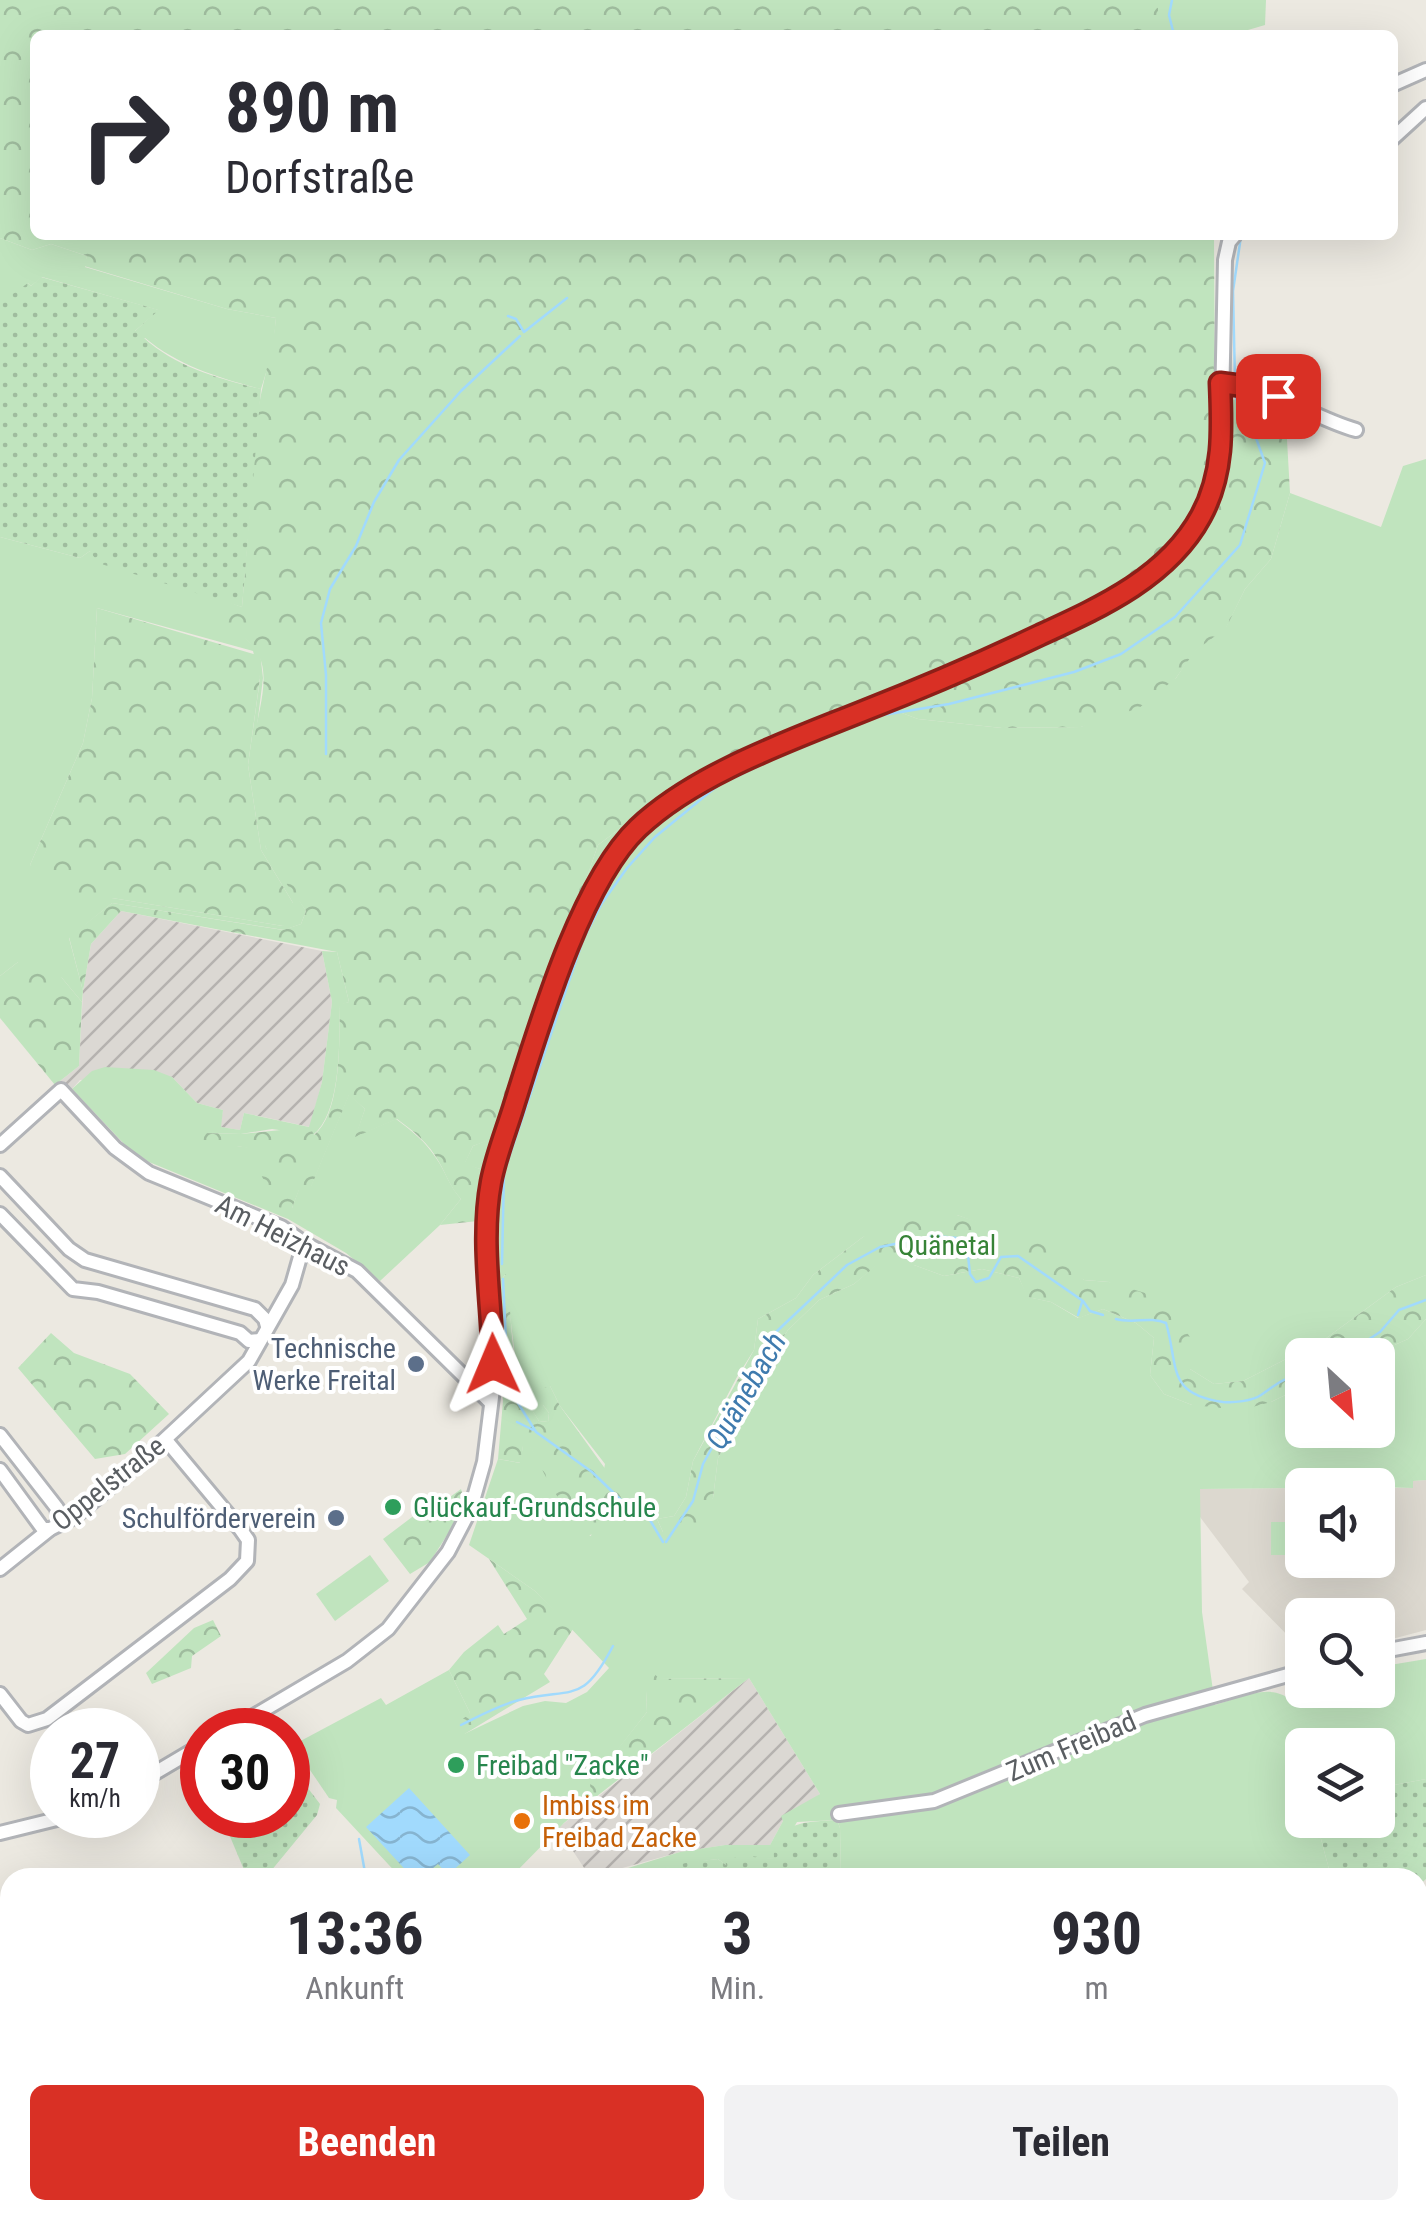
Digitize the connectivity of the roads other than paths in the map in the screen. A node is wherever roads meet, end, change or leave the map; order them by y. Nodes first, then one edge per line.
1 (1426, 70) edge
2 (1398, 82) edge
3 (1426, 108) edge
4 (1398, 134) edge
5 (1233, 240) edge
6 (1230, 383) junction
7 (1356, 430) dead end
8 (0, 1144) edge
9 (0, 1176) edge
10 (0, 1214) edge
11 (304, 1244) junction
12 (268, 1326) junction
13 (260, 1340) junction
14 (491, 1403) junction
15 (0, 1434) edge
16 (166, 1440) junction
17 (0, 1470) edge
18 (55, 1526) junction
19 (0, 1569) edge
20 (1426, 1643) edge
21 (1395, 1649) edge
22 (1285, 1676) edge
23 (0, 1694) edge
24 (267, 1708) edge
25 (838, 1814) dead end
26 (30, 1826) edge
27 (0, 1833) edge

1 - 2 street
3 - 4 street
5 - 6 street
6 - 7 street
6 - 14 street
8 - 11 street, Am Heizhaus
9 - 12 street
10 - 13 street
11 - 12 street, Oppelstraße
11 - 14 street, Am Heizhaus
12 - 13 street, Oppelstraße
13 - 16 street, Oppelstraße
14 - 24 street
15 - 18 street
16 - 18 street, Oppelstraße
16 - 23 street
17 - 18 street
18 - 19 street, Oppelstraße
20 - 21 street
22 - 25 street, Zum Freibad
26 - 27 street

